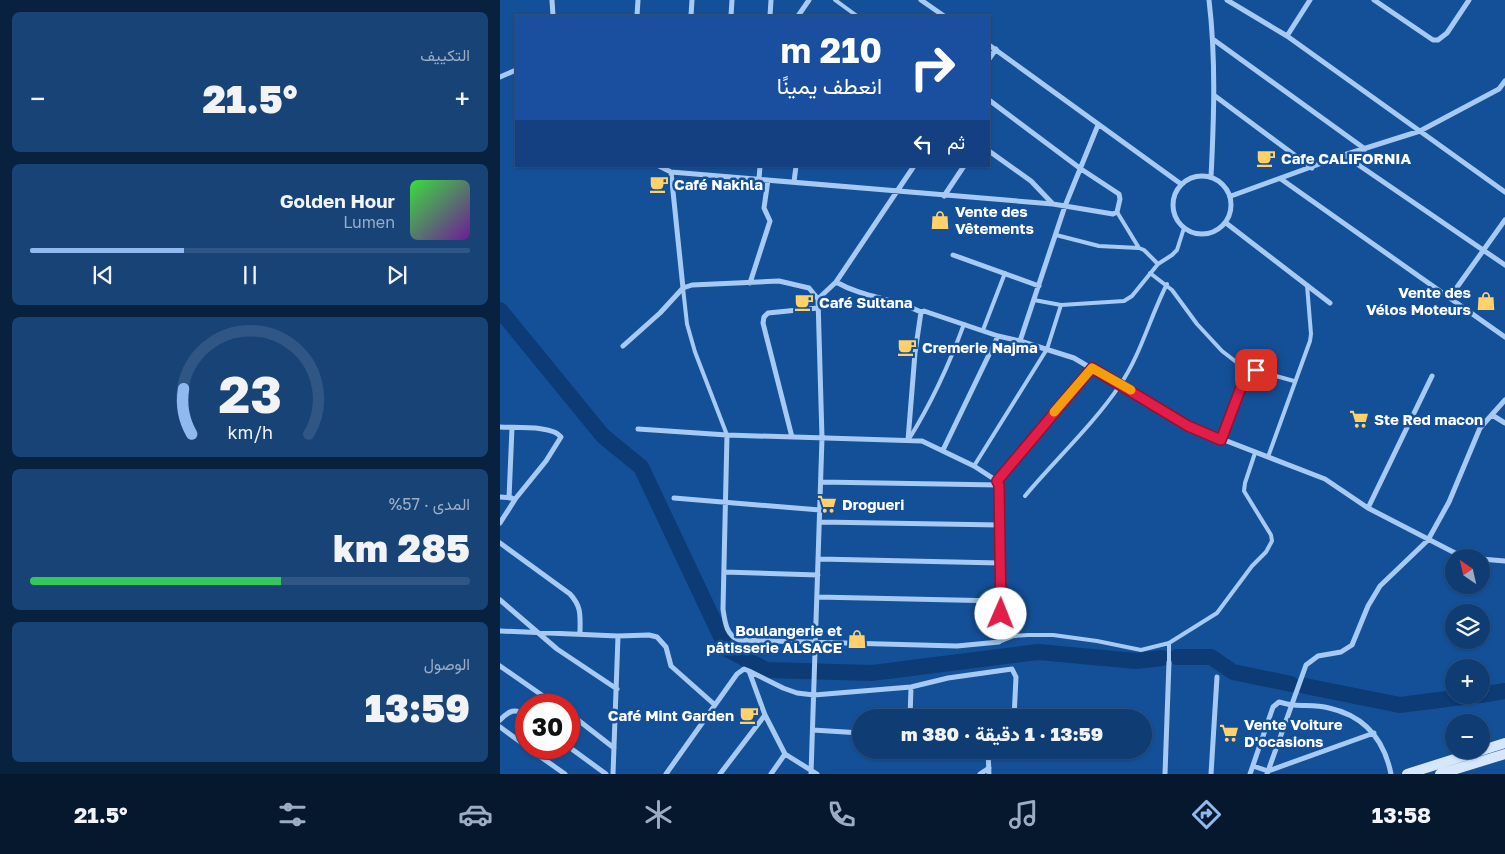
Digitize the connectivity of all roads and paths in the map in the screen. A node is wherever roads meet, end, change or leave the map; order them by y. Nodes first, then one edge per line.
1 (552, 0) edge
2 (638, 0) edge
3 (692, 0) edge
4 (732, 0) edge
5 (771, 0) edge
6 (809, 0) edge
7 (835, 0) edge
8 (921, 0) edge
9 (1210, 0) edge
10 (1227, 0) edge
11 (1310, 0) edge
12 (1374, 0) edge
13 (1469, 0) edge
14 (553, 15) edge
15 (637, 15) edge
16 (691, 15) edge
17 (731, 15) edge
18 (770, 15) edge
19 (799, 15) edge
20 (856, 15) edge
21 (943, 15) edge
22 (1288, 36) junction
23 (1214, 40) junction
24 (990, 46) edge
25 (996, 49) junction
26 (990, 58) edge
27 (515, 70) edge
28 (500, 77) edge
29 (1505, 81) edge
30 (1499, 89) junction
31 (1505, 93) edge
32 (1215, 96) junction
33 (990, 101) edge
34 (1098, 125) junction
35 (1420, 131) junction
36 (1365, 149) junction
37 (990, 153) edge
38 (1344, 155) junction
39 (661, 167) edge
40 (760, 167) edge
41 (796, 167) edge
42 (913, 167) edge
43 (963, 167) edge
44 (1312, 168) junction
45 (1081, 169) junction
46 (671, 172) junction
47 (1211, 177) junction
48 (758, 179) junction
49 (1281, 179) junction
50 (768, 180) junction
51 (794, 182) junction
52 (1182, 184) junction
53 (896, 191) junction
54 (1505, 192) edge
55 (944, 196) junction
56 (1230, 196) junction
57 (1053, 204) junction
58 (1065, 206) junction
59 (1117, 212) junction
60 (1505, 220) edge
61 (1226, 223) junction
62 (1184, 228) junction
63 (1056, 235) junction
64 (1139, 248) junction
65 (1484, 251) junction
66 (953, 255) dead end
67 (1158, 264) junction
68 (1505, 265) edge
69 (1005, 273) junction
70 (1150, 273) junction
71 (750, 282) junction
72 (836, 282) junction
73 (1167, 284) junction
74 (1307, 285) junction
75 (1039, 286) junction
76 (683, 288) junction
77 (1450, 298) junction
78 (818, 299) junction
79 (1034, 300) junction
80 (1330, 303) dead end
81 (1061, 305) junction
82 (818, 308) junction
83 (921, 312) junction
84 (964, 324) junction
85 (983, 330) junction
86 (998, 336) junction
87 (1505, 337) edge
88 (1020, 341) junction
89 (623, 346) dead end
90 (1047, 349) junction
91 (1092, 368) junction
92 (1248, 370) junction
93 (1432, 376) dead end
94 (1294, 381) junction
95 (1121, 384) junction
96 (1505, 400) edge
97 (1492, 415) junction
98 (1505, 423) edge
99 (500, 427) edge
100 (512, 428) junction
101 (638, 429) dead end
102 (727, 435) junction
103 (792, 437) junction
104 (822, 438) junction
105 (908, 440) junction
106 (1221, 440) junction
107 (943, 450) junction
108 (1255, 453) junction
109 (1268, 457) junction
110 (974, 466) junction
111 (821, 482) junction
112 (998, 483) junction
113 (1025, 496) dead end
114 (500, 497) edge
115 (509, 498) junction
116 (516, 498) junction
117 (674, 498) dead end
118 (725, 502) junction
119 (1368, 508) junction
120 (820, 510) junction
121 (820, 522) junction
122 (500, 523) edge
123 (1000, 525) junction
124 (1428, 540) junction
125 (500, 543) edge
126 (1447, 549) edge
127 (819, 559) junction
128 (1490, 560) edge
129 (1505, 561) edge
130 (1000, 563) junction
131 (724, 572) junction
132 (818, 575) junction
133 (817, 597) junction
134 (500, 600) edge
135 (1001, 601) junction
136 (500, 631) edge
137 (535, 632) junction
138 (580, 633) junction
139 (618, 636) junction
140 (1000, 642) junction
141 (1169, 643) junction
142 (816, 644) junction
143 (1170, 662) joint
144 (500, 666) edge
145 (749, 671) junction
146 (1217, 677) dead end
147 (911, 687) junction
148 (617, 689) junction
149 (540, 694) edge
150 (814, 695) junction
151 (716, 705) junction
152 (1293, 705) junction
153 (910, 709) edge
154 (1014, 709) edge
155 (515, 710) edge
156 (765, 715) junction
157 (500, 720) edge
158 (580, 722) edge
159 (500, 727) edge
160 (813, 730) junction
161 (852, 732) edge
162 (1374, 733) junction
163 (515, 738) edge
164 (1505, 743) edge
165 (614, 748) junction
166 (785, 754) junction
167 (1505, 754) edge
168 (580, 755) edge
169 (544, 759) edge
170 (988, 759) edge
171 (1253, 766) junction
172 (989, 768) junction
173 (811, 772) edge
174 (1267, 773) edge
175 (565, 774) edge
176 (606, 774) edge
177 (613, 774) edge
178 (666, 774) edge
179 (720, 774) edge
180 (771, 774) edge
181 (817, 774) edge
182 (980, 774) edge
183 (989, 774) edge
184 (1165, 774) edge
185 (1211, 774) edge
186 (1250, 774) edge
187 (1391, 774) edge
188 (1407, 774) edge
189 (1440, 774) edge

1 - 14 street
2 - 15 street
3 - 16 street
4 - 17 street
5 - 18 street
6 - 19 street
7 - 20 lane
8 - 21 street
9 - 23 street
10 - 22 street
11 - 22 street
12 - 13 street
22 - 35 street
23 - 32 street
23 - 36 street
24 - 25 street
25 - 26 street
25 - 34 street
27 - 28 street
29 - 30 street
30 - 31 street
30 - 35 street
32 - 44 street
32 - 47 street
33 - 45 street
34 - 45 street
34 - 52 street
35 - 36 street
35 - 54 street
36 - 38 street
37 - 57 street
38 - 44 street
38 - 65 street
39 - 46 street
40 - 48 street
41 - 51 street
42 - 53 street
43 - 55 street
44 - 49 street
45 - 58 street
45 - 59 street
46 - 48 street
46 - 76 street
47 - 52 street
47 - 56 street
48 - 50 street
49 - 56 street
49 - 77 street
50 - 51 street
50 - 71 street
51 - 53 street
52 - 62 street
53 - 55 street
53 - 72 street
55 - 57 street
56 - 61 street
57 - 58 street
58 - 59 street
58 - 63 street
59 - 64 lane
60 - 65 street
61 - 62 street
61 - 74 street
62 - 67 lane
63 - 64 lane
63 - 75 street
64 - 67 lane
65 - 68 street
65 - 77 street
66 - 69 street
67 - 70 lane
69 - 75 street
69 - 85 lane
70 - 73 lane
70 - 81 lane
71 - 76 street
71 - 78 street
72 - 78 street
72 - 83 street
73 - 92 lane
73 - 95 lane
74 - 80 street
74 - 94 lane
75 - 79 street
76 - 89 street
76 - 102 lane
77 - 87 street
78 - 82 street
79 - 81 lane
79 - 88 street
81 - 90 lane
82 - 103 street
82 - 104 street
83 - 84 street
83 - 105 street
84 - 85 street
84 - 105 lane
85 - 86 street
86 - 88 street
86 - 107 street
88 - 90 street
90 - 91 street
90 - 110 lane
91 - 95 street
91 - 112 street
92 - 94 lane
92 - 106 lane
93 - 119 street
94 - 109 lane
95 - 106 street
95 - 113 lane
96 - 97 street
97 - 98 street
97 - 124 street
99 - 100 street
100 - 115 street
100 - 116 street
101 - 102 street
102 - 103 street
102 - 118 street
103 - 104 street
104 - 105 street
104 - 111 street
105 - 107 street
106 - 108 street
107 - 110 street
108 - 109 street
108 - 141 lane
109 - 119 street
110 - 112 street
111 - 112 street
111 - 120 street
112 - 123 street
114 - 115 street
115 - 116 street
116 - 122 street
117 - 118 street
118 - 120 street
118 - 131 street
119 - 124 street
120 - 121 street
121 - 123 street
121 - 127 street
123 - 130 street
124 - 126 street
124 - 152 street
125 - 138 street
127 - 130 street
127 - 132 street
128 - 129 street
130 - 135 street
131 - 132 street
131 - 142 street
132 - 133 street
133 - 135 street
133 - 142 street
134 - 137 street
135 - 140 street
136 - 137 street
137 - 138 street
137 - 148 street
138 - 139 street
139 - 148 street
139 - 151 street
140 - 141 lane
140 - 142 street
141 - 143 lane
142 - 150 street
143 - 184 street
144 - 149 street
145 - 150 street
145 - 151 street
145 - 156 street
146 - 185 street
147 - 150 street
147 - 153 street
147 - 154 street
148 - 165 street
150 - 160 street
151 - 178 street
152 - 162 street
152 - 171 street
152 - 174 street
155 - 157 street
156 - 166 street
156 - 179 street
158 - 165 street
159 - 163 street
160 - 161 street
160 - 173 street
162 - 174 street
162 - 187 street
164 - 188 main road
165 - 177 street
166 - 173 street
166 - 180 street
167 - 189 main road
168 - 176 street
169 - 175 street
170 - 172 street
171 - 174 street
171 - 186 street
172 - 182 street
172 - 183 street
173 - 181 street

